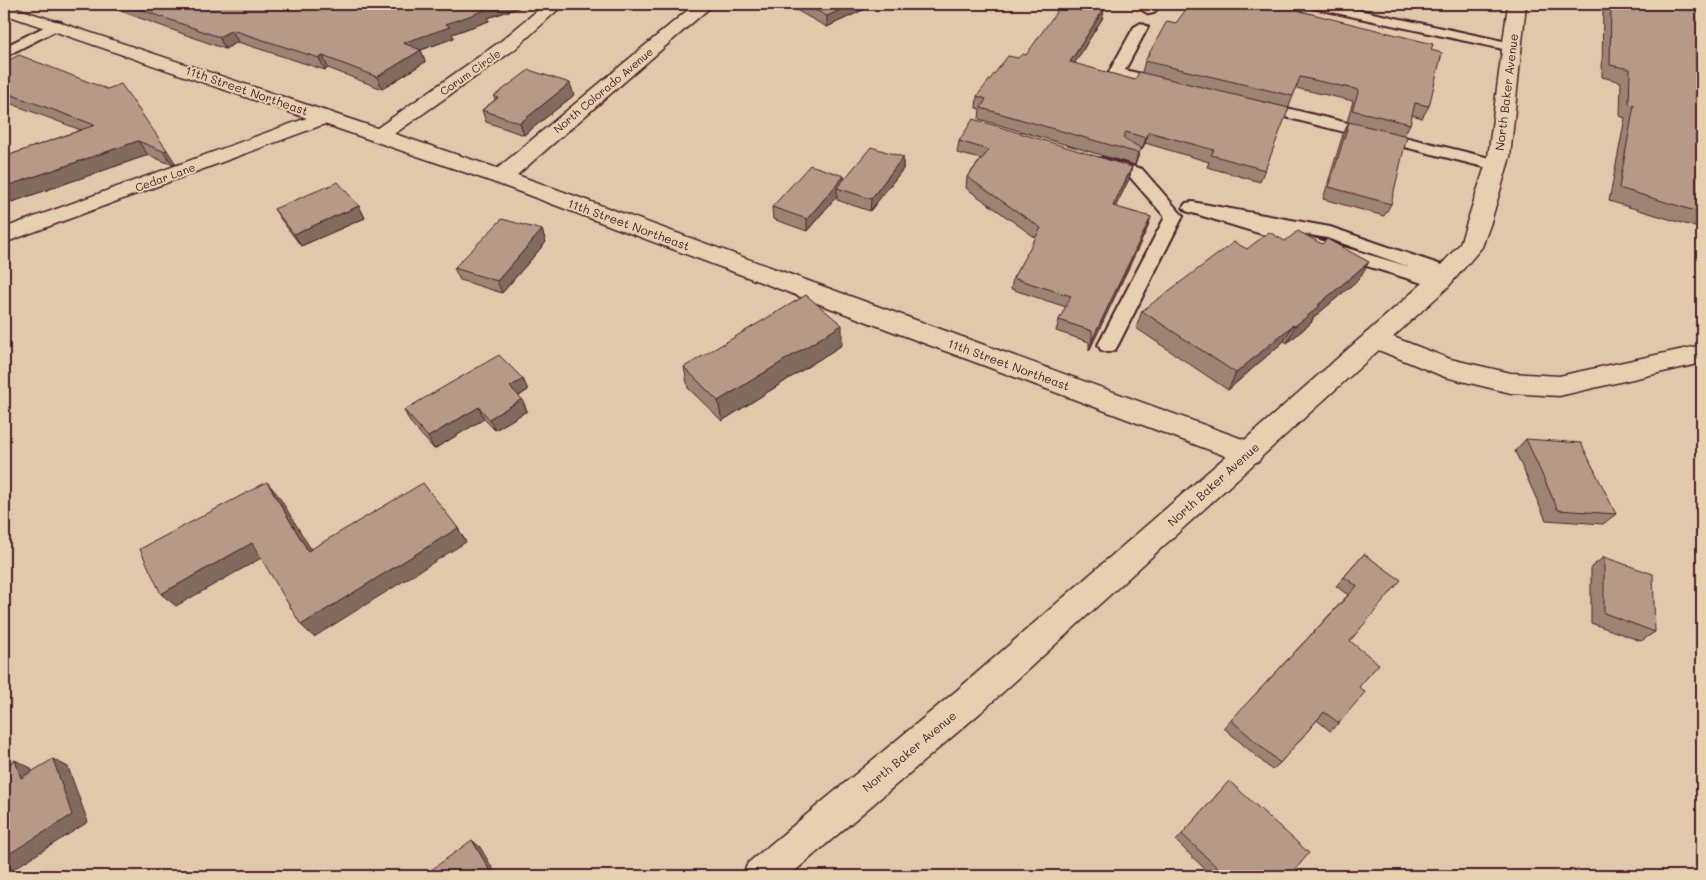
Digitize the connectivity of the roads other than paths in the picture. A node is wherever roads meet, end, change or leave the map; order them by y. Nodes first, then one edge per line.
1 (555, 4) edge
2 (704, 4) edge
3 (1313, 4) edge
4 (1517, 4) edge
5 (4, 8) edge
6 (56, 26) junction
7 (1141, 27) dead end
8 (1512, 47) junction
9 (4, 54) edge
10 (1182, 88) edge
11 (1239, 102) edge
12 (326, 117) junction
13 (380, 135) junction
14 (1090, 159) edge
15 (1496, 165) junction
16 (501, 177) junction
17 (1165, 205) junction
18 (4, 236) edge
19 (1443, 278) junction
20 (1375, 339) junction
21 (1108, 345) dead end
22 (1702, 354) edge
23 (1249, 453) junction
24 (761, 876) edge

1 - 13 street, Corum Circle
2 - 16 street, North Colorado Avenue
3 - 8 lane
4 - 8 street, North Baker Avenue
5 - 6 street, 11th Street Northeast
6 - 9 lane
6 - 12 street, 11th Street Northeast
7 - 10 lane
8 - 15 street, North Baker Avenue
11 - 15 lane
12 - 13 street, 11th Street Northeast
12 - 18 street, Cedar Lane
13 - 16 street, 11th Street Northeast
14 - 17 lane
15 - 19 street, North Baker Avenue
16 - 23 street, 11th Street Northeast
17 - 19 lane
17 - 21 lane
19 - 20 street, North Baker Avenue
20 - 22 street
20 - 23 street, North Baker Avenue
23 - 24 street, North Baker Avenue

